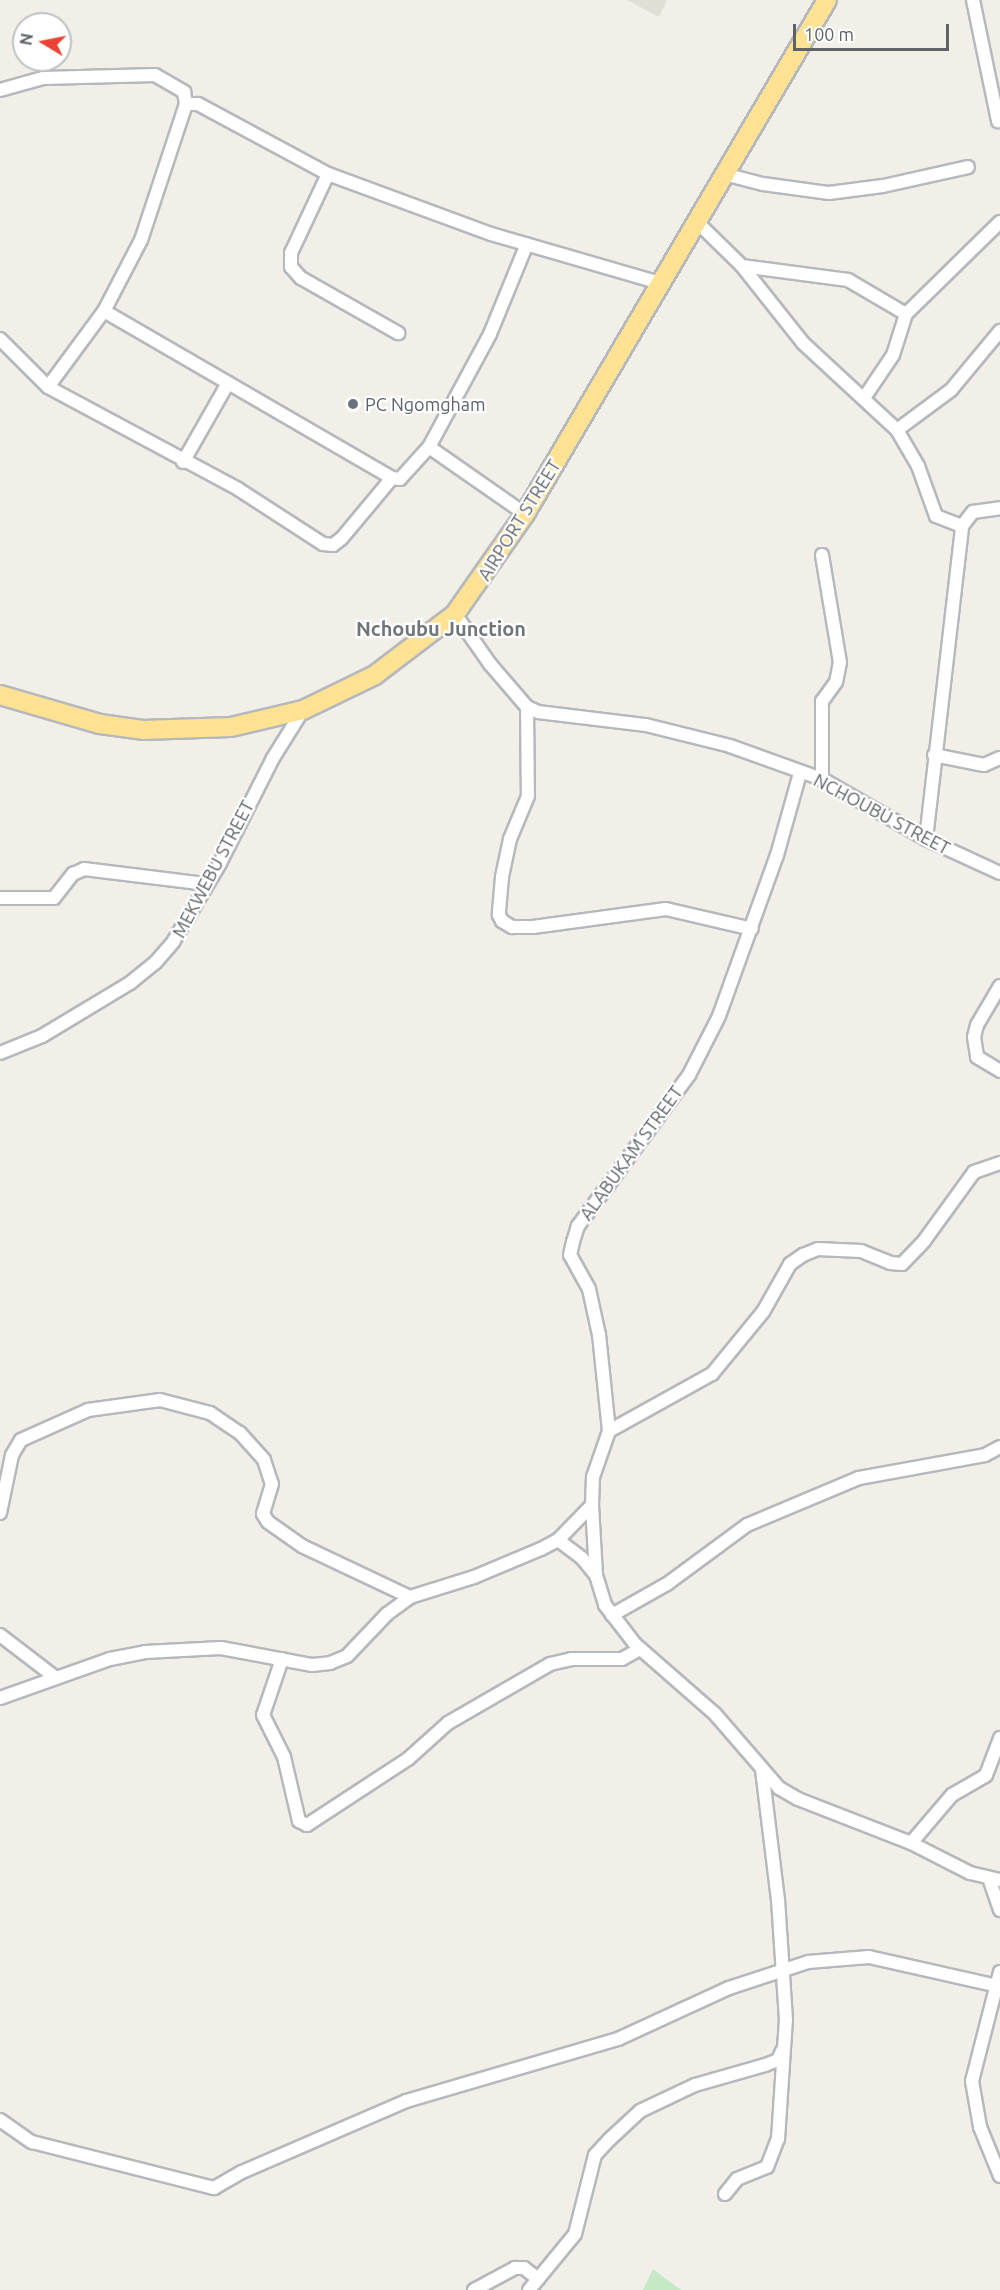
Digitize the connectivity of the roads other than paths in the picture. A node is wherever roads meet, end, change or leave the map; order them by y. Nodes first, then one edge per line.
1 (827, 0) edge
2 (973, 0) edge
3 (0, 90) edge
4 (186, 104) junction
5 (998, 121) dead end
6 (968, 167) dead end
7 (328, 174) junction
8 (724, 174) junction
9 (696, 221) junction
10 (1000, 222) edge
11 (527, 244) junction
12 (742, 266) junction
13 (660, 283) junction
14 (104, 311) junction
15 (906, 314) junction
16 (1000, 331) edge
17 (398, 333) dead end
18 (0, 339) edge
19 (228, 383) junction
20 (48, 387) junction
21 (864, 398) junction
22 (897, 430) junction
23 (429, 447) junction
24 (183, 462) junction
25 (392, 478) junction
26 (1000, 508) edge
27 (525, 514) junction
28 (962, 526) junction
29 (822, 555) dead end
30 (455, 614) junction
31 (0, 694) edge
32 (527, 706) junction
33 (303, 710) junction
34 (934, 755) junction
35 (1000, 758) edge
36 (800, 773) junction
37 (822, 779) junction
38 (926, 839) junction
39 (1000, 873) edge
40 (207, 884) junction
41 (0, 898) edge
42 (752, 929) junction
43 (1000, 986) edge
44 (0, 1053) edge
45 (1000, 1071) edge
46 (1000, 1162) edge
47 (609, 1431) junction
48 (1000, 1447) edge
49 (592, 1505) junction
50 (0, 1513) edge
51 (558, 1540) junction
52 (596, 1575) junction
53 (410, 1597) junction
54 (612, 1615) junction
55 (0, 1635) edge
56 (640, 1648) junction
57 (282, 1659) junction
58 (56, 1677) junction
59 (0, 1698) edge
60 (1000, 1738) edge
61 (762, 1768) junction
62 (911, 1843) junction
63 (995, 1879) edge
64 (1000, 1910) edge
65 (1000, 1972) edge
66 (783, 1973) junction
67 (998, 1986) junction
68 (782, 2051) junction
69 (0, 2120) edge
70 (1000, 2176) edge
71 (725, 2194) dead end
72 (538, 2279) junction
73 (474, 2290) edge
74 (529, 2290) edge

1 - 8 highway, AIRPORT STREET
2 - 5 street
3 - 4 street
4 - 7 street
4 - 14 street
6 - 8 street
7 - 11 street
7 - 17 street
8 - 9 highway, AIRPORT STREET
9 - 12 street
9 - 13 highway, AIRPORT STREET
10 - 15 street
11 - 13 street
11 - 23 street
12 - 15 street
12 - 21 street
13 - 27 highway, AIRPORT STREET
14 - 19 street
14 - 20 street
15 - 21 street
16 - 22 street
18 - 20 street
19 - 24 street
19 - 25 street
20 - 24 street
21 - 22 street
22 - 28 street
23 - 25 street
23 - 27 street
24 - 25 street
26 - 28 street
27 - 30 highway, AIRPORT STREET
28 - 34 street
29 - 37 street
30 - 32 street, NCHOUBU STREET
30 - 33 highway, AIRPORT STREET
31 - 33 highway, AIRPORT STREET
32 - 36 street, NCHOUBU STREET
32 - 42 street
33 - 40 street, MEKWEBU STREET
34 - 35 street
34 - 38 street
36 - 37 street, NCHOUBU STREET
36 - 42 street, ALABUKAM STREET
37 - 38 street, NCHOUBU STREET
38 - 39 street, NCHOUBU STREET
40 - 41 street
40 - 44 street, MEKWEBU STREET
42 - 47 street, ALABUKAM STREET
43 - 45 street
46 - 47 street
47 - 49 street, ALABUKAM STREET
48 - 54 street
49 - 51 street
49 - 52 street, ALABUKAM STREET
50 - 53 street
51 - 52 street
51 - 53 street
52 - 54 street
53 - 57 street
54 - 56 street
55 - 58 street
56 - 57 street
56 - 61 street
57 - 58 street
58 - 59 street
60 - 62 street
61 - 62 street
61 - 66 street
62 - 63 street
63 - 64 street
65 - 67 street
66 - 67 street
66 - 68 street
66 - 69 street
67 - 70 street
68 - 71 street
68 - 72 street
72 - 73 street
72 - 74 street

